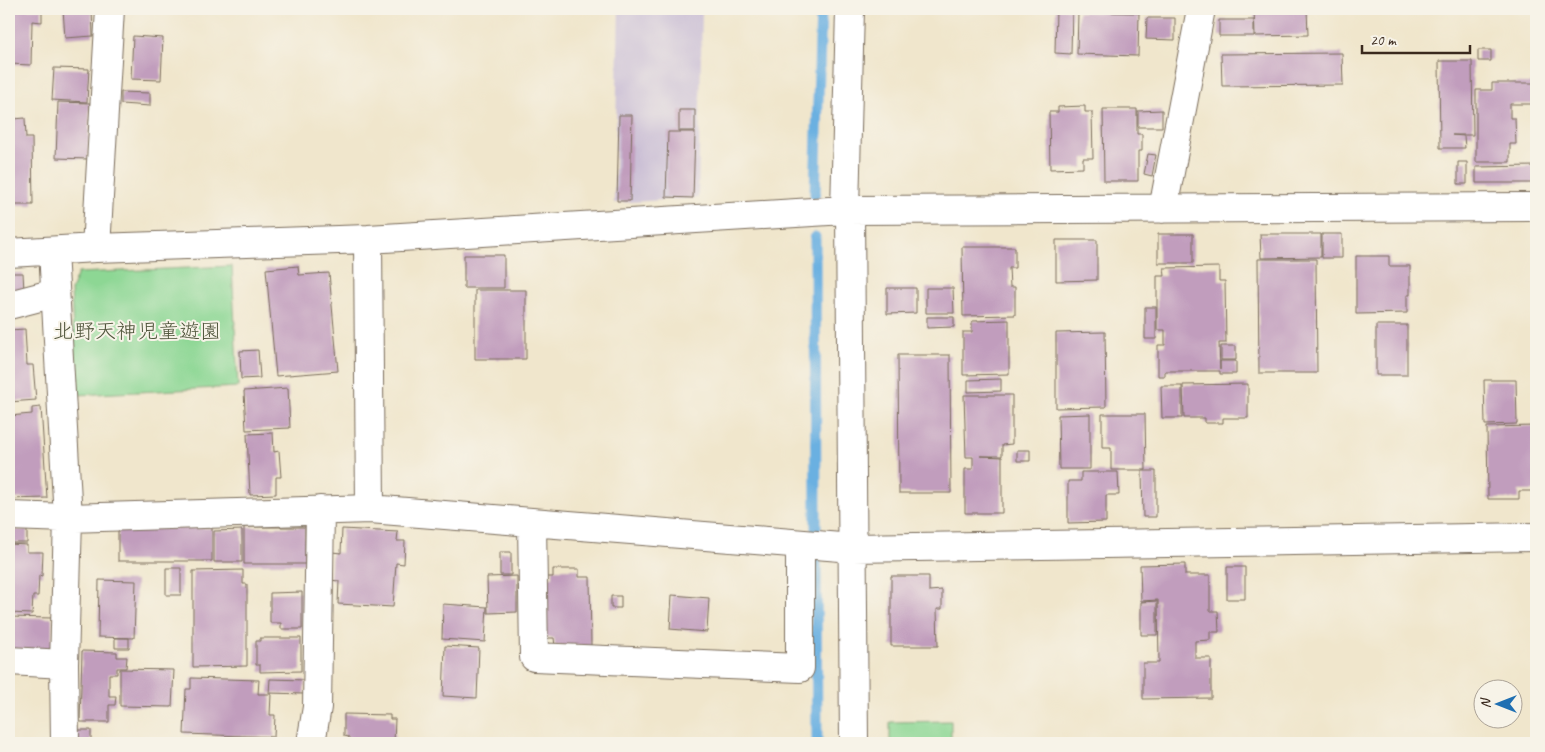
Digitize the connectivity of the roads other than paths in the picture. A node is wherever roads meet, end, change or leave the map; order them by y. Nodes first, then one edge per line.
1 (110, 9) edge
2 (850, 9) edge
3 (1201, 9) edge
4 (1536, 207) edge
5 (1163, 209) junction
6 (848, 210) junction
7 (368, 239) junction
8 (96, 248) junction
9 (53, 251) junction
10 (9, 253) edge
11 (55, 293) junction
12 (9, 305) edge
13 (370, 509) junction
14 (320, 510) junction
15 (9, 516) edge
16 (68, 518) junction
17 (532, 522) junction
18 (1536, 537) edge
19 (800, 544) junction
20 (853, 548) junction
21 (9, 661) edge
22 (64, 664) junction
23 (65, 743) edge
24 (311, 743) edge
25 (854, 743) edge

1 - 8 street
2 - 6 street
3 - 5 street
4 - 5 street
5 - 6 street
6 - 7 street
6 - 20 street
7 - 8 street
7 - 13 street
8 - 9 street
9 - 10 street
9 - 11 street
11 - 12 street
11 - 16 street
13 - 14 street
13 - 17 street
14 - 16 street
14 - 24 street
15 - 16 street
16 - 22 street
17 - 19 street
17 - 19 street
18 - 20 street
19 - 20 street
20 - 25 street
21 - 22 street
22 - 23 street

